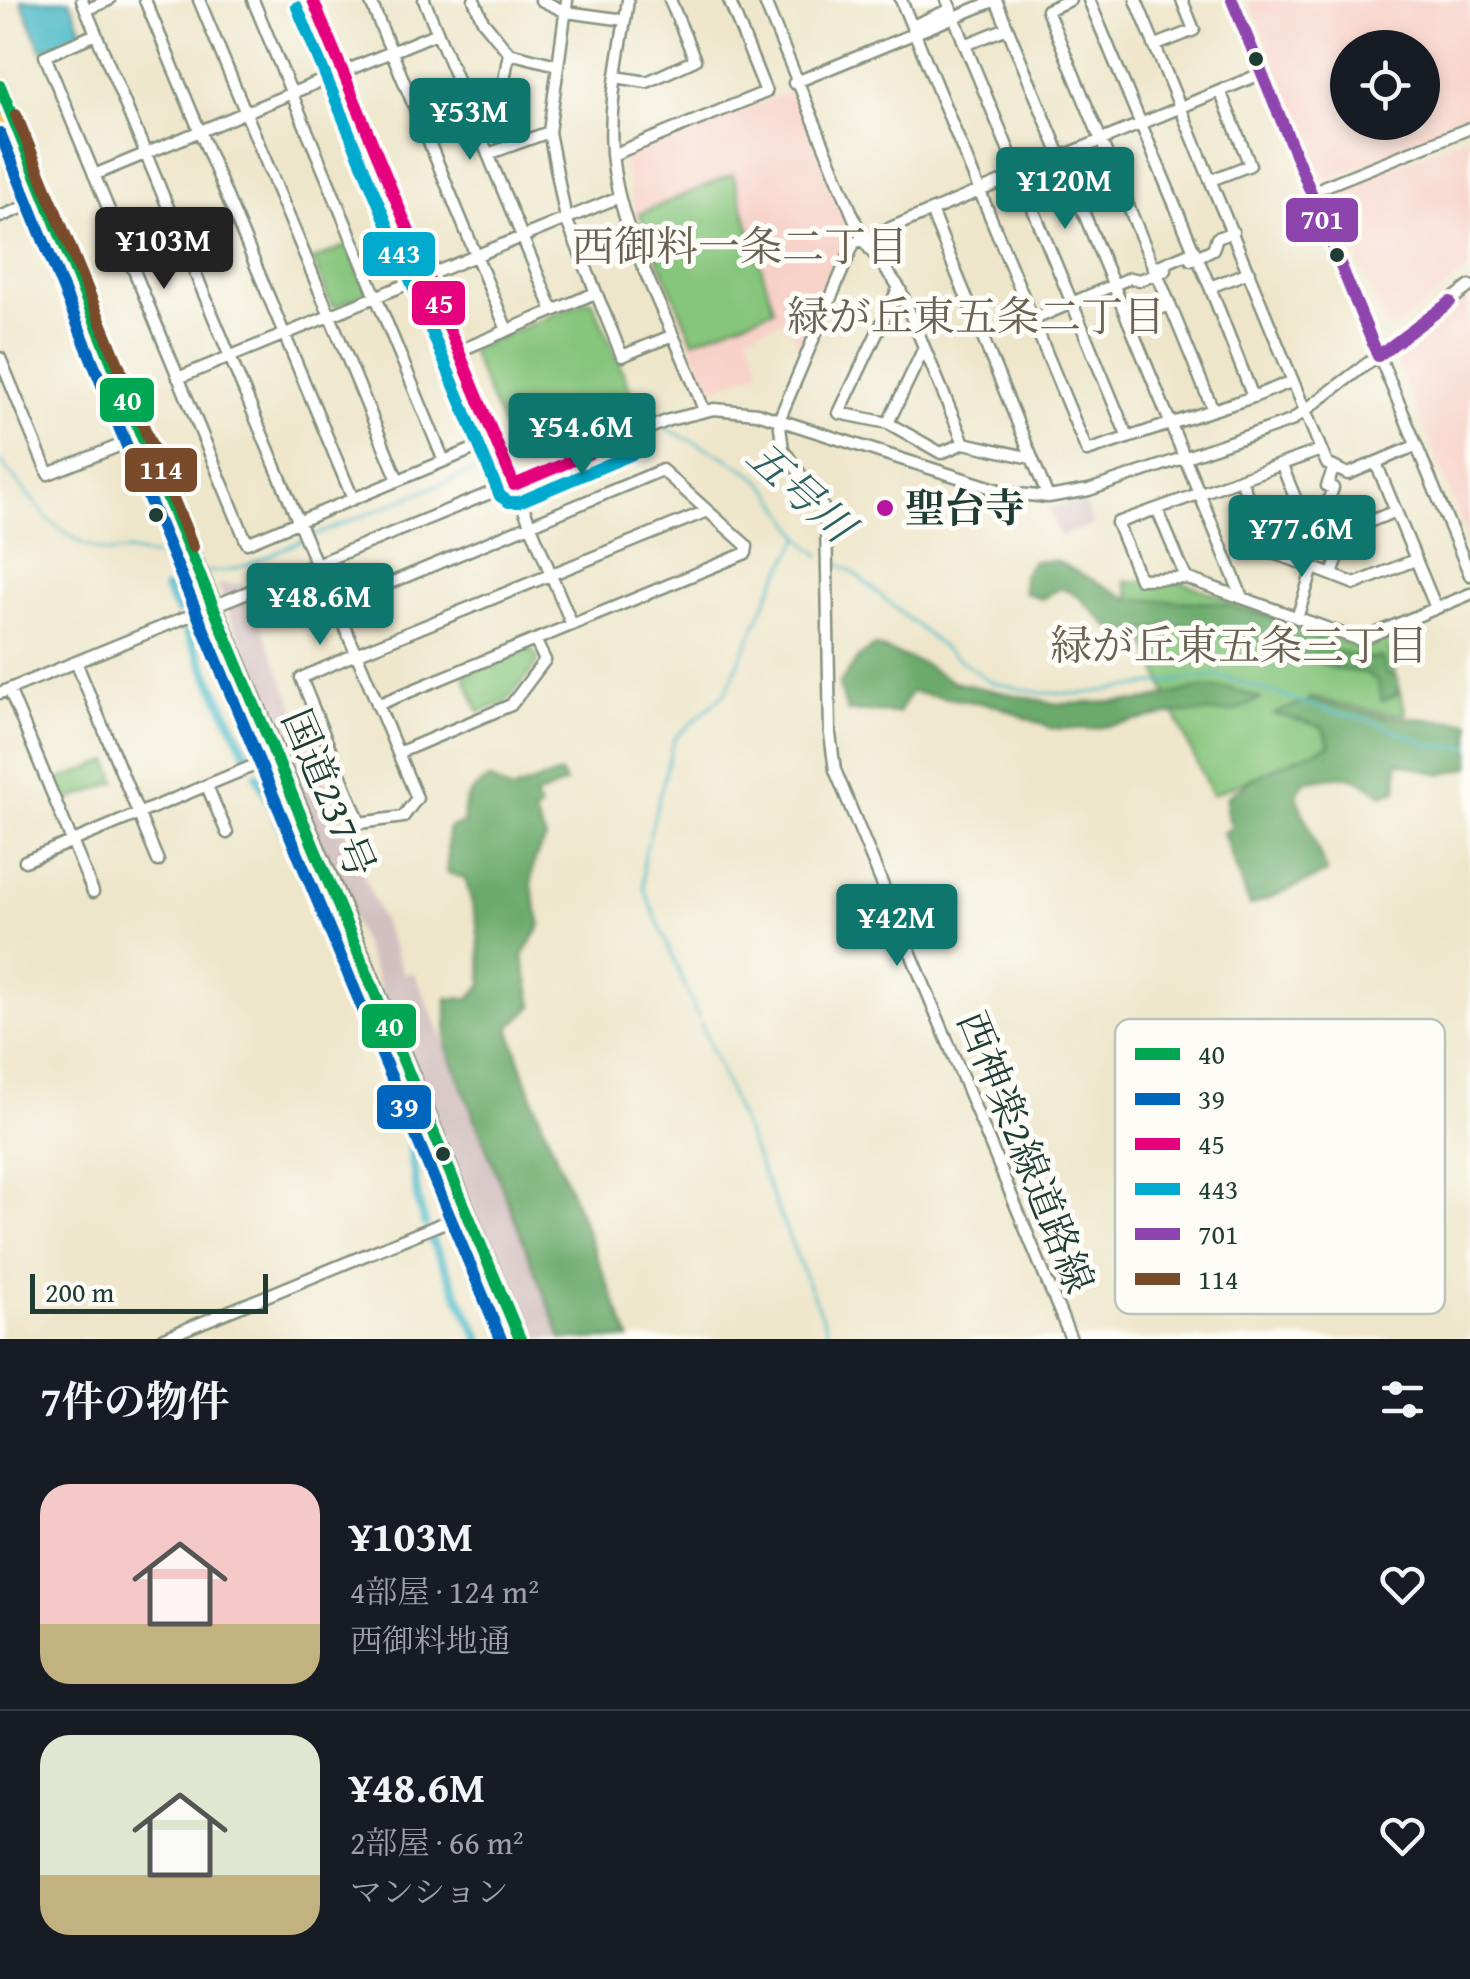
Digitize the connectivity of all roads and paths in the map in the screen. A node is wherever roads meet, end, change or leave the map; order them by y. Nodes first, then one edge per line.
1 (110, 0) edge
2 (144, 0) edge
3 (199, 0) edge
4 (254, 0) edge
5 (314, 0) edge
6 (370, 0) edge
7 (424, 0) edge
8 (474, 0) edge
9 (542, 0) edge
10 (628, 0) edge
11 (670, 0) edge
12 (728, 0) edge
13 (764, 0) edge
14 (901, 0) edge
15 (996, 0) edge
16 (1070, 0) edge
17 (1090, 0) edge
18 (1136, 0) edge
19 (1182, 0) edge
20 (1232, 0) edge
21 (84, 5) edge
22 (1045, 5) edge
23 (566, 6) edge
24 (951, 9) edge
25 (625, 20) junction
26 (1007, 28) junction
27 (914, 30) junction
28 (437, 33) junction
29 (96, 34) junction
30 (965, 45) junction
31 (1154, 46) junction
32 (392, 52) junction
33 (509, 53) junction
34 (557, 65) junction
35 (343, 72) junction
36 (1263, 73) junction
37 (616, 77) junction
38 (796, 82) junction
39 (0, 86) edge
40 (1220, 91) junction
41 (292, 93) junction
42 (468, 108) junction
43 (1181, 108) junction
44 (246, 112) junction
45 (0, 122) edge
46 (1141, 124) junction
47 (1470, 128) edge
48 (199, 131) junction
49 (549, 132) junction
50 (1101, 140) junction
51 (146, 153) junction
52 (488, 154) junction
53 (612, 154) junction
54 (1060, 158) junction
55 (1020, 174) junction
56 (94, 175) junction
57 (1211, 180) junction
58 (1323, 187) dead end
59 (980, 191) junction
60 (619, 196) junction
61 (40, 200) junction
62 (932, 211) junction
63 (0, 217) edge
64 (566, 218) junction
65 (1233, 232) junction
66 (522, 237) junction
67 (863, 240) junction
68 (1196, 254) junction
69 (476, 256) junction
70 (1156, 271) junction
71 (1249, 272) junction
72 (428, 276) junction
73 (1113, 286) junction
74 (1470, 286) edge
75 (898, 287) junction
76 (1210, 287) junction
77 (595, 293) junction
78 (376, 297) junction
79 (1072, 304) junction
80 (1170, 305) junction
81 (552, 311) junction
82 (330, 316) junction
83 (1032, 320) junction
84 (1128, 321) junction
85 (507, 330) junction
86 (284, 335) junction
87 (673, 335) junction
88 (924, 348) junction
89 (458, 351) junction
90 (1378, 356) junction
91 (230, 357) junction
92 (0, 358) edge
93 (178, 378) junction
94 (1292, 381) junction
95 (1254, 397) junction
96 (1212, 410) junction
97 (704, 411) junction
98 (1306, 412) junction
99 (779, 420) junction
100 (888, 424) junction
101 (1170, 424) junction
102 (1128, 438) junction
103 (137, 439) junction
104 (964, 443) junction
105 (497, 445) junction
106 (1415, 446) junction
107 (1321, 450) junction
108 (1032, 458) junction
109 (1184, 459) junction
110 (444, 462) junction
111 (1376, 463) junction
112 (1282, 466) junction
113 (1334, 467) junction
114 (398, 480) junction
115 (1241, 480) junction
116 (514, 484) junction
117 (1199, 494) junction
118 (1048, 497) junction
119 (353, 499) junction
120 (1157, 509) junction
121 (706, 510) junction
122 (1396, 511) junction
123 (1324, 512) junction
124 (530, 524) junction
125 (301, 526) junction
126 (1346, 531) junction
127 (1416, 560) junction
128 (1298, 562) junction
129 (318, 566) junction
130 (1313, 568) junction
131 (551, 574) junction
132 (1332, 575) junction
133 (1470, 575) edge
134 (1186, 578) junction
135 (1470, 594) edge
136 (1242, 597) junction
137 (335, 606) junction
138 (1436, 608) junction
139 (208, 609) junction
140 (1297, 618) junction
141 (572, 625) junction
142 (535, 640) junction
143 (356, 654) junction
144 (76, 662) junction
145 (4, 691) edge
146 (378, 705) junction
147 (398, 754) junction
148 (272, 758) junction
149 (207, 786) junction
150 (138, 814) junction
151 (227, 833) dead end
152 (71, 842) junction
153 (25, 861) dead end
154 (158, 861) dead end
155 (92, 892) dead end
156 (467, 1213) junction
157 (162, 1339) edge
158 (520, 1339) edge
159 (1071, 1339) edge

1 - 21 street
2 - 48 street
3 - 44 street
4 - 41 street
5 - 35 street
6 - 32 street
7 - 28 street
8 - 33 street
9 - 23 street
10 - 25 street
11 - 37 street
12 - 53 street
13 - 38 street
14 - 27 street
15 - 24 street
15 - 26 street
16 - 22 street
17 - 46 street
18 - 31 street
19 - 31 street
20 - 36 street
21 - 29 street
22 - 50 street
23 - 25 street
23 - 34 street
24 - 27 street
24 - 30 street
25 - 37 street
26 - 30 street
26 - 54 street
27 - 38 street
27 - 59 street
28 - 32 street
28 - 42 street
29 - 51 street
29 - 56 street
30 - 55 street
31 - 43 street
32 - 35 street
32 - 69 street
33 - 34 street
33 - 42 street
34 - 49 street
35 - 41 street
35 - 72 street
36 - 40 street
36 - 90 street
37 - 53 street
38 - 67 street
39 - 61 highway, 国道237号
40 - 43 street
40 - 57 street
41 - 44 street
41 - 78 street
42 - 52 street
43 - 46 street
43 - 57 street
44 - 48 street
44 - 82 street
45 - 61 highway, 国道237号
46 - 50 street
46 - 68 street
47 - 58 street
48 - 51 street
48 - 86 street
49 - 52 street
49 - 64 street
50 - 54 street
50 - 70 street
51 - 56 street
51 - 91 street
52 - 66 street
53 - 60 street
54 - 55 street
54 - 73 street
55 - 59 street
55 - 79 street
56 - 93 street
57 - 65 street
59 - 62 street
59 - 83 street
60 - 64 street
60 - 87 street
61 - 63 street
61 - 103 highway, 国道237号
62 - 67 street
62 - 108 street
64 - 66 street
64 - 77 street
65 - 68 street
65 - 71 street
66 - 69 street
66 - 81 street
67 - 75 street
67 - 99 street
68 - 70 street
68 - 76 street
69 - 72 street
69 - 85 street
70 - 73 street
70 - 80 street
71 - 76 street
71 - 94 street
72 - 78 street
72 - 89 street
73 - 79 street
73 - 84 street
74 - 90 street
75 - 88 street
75 - 100 street
76 - 95 street
77 - 81 street
77 - 87 street
78 - 82 street
78 - 110 street
79 - 83 street
79 - 102 street
80 - 84 street
80 - 96 street
81 - 85 street
82 - 86 street
82 - 114 street
83 - 102 street
84 - 101 street
85 - 89 street
86 - 91 street
86 - 119 street
87 - 97 street
88 - 100 street
88 - 104 street
89 - 105 street
90 - 98 street
90 - 106 street
91 - 93 street
91 - 125 street
92 - 103 street
93 - 125 street
94 - 95 street
94 - 98 street
95 - 96 street
96 - 101 street
97 - 99 street
97 - 116 street
98 - 107 street
98 - 109 street
99 - 118 street
99 - 159 street, 西神楽2線道路線
100 - 104 street
101 - 102 street
101 - 109 street
103 - 139 highway, 国道237号
104 - 108 street
105 - 110 street
105 - 116 street
106 - 111 street
106 - 133 street
107 - 112 street
107 - 113 street
108 - 118 street
109 - 117 street
109 - 118 street
110 - 114 street
111 - 113 street
111 - 122 street
112 - 115 street
112 - 128 street
113 - 123 street
114 - 119 street
115 - 117 street
115 - 128 street
116 - 124 street
116 - 129 street
117 - 120 street
117 - 136 street
119 - 125 street
120 - 134 street
120 - 134 street
121 - 124 street
121 - 131 street
121 - 141 street
122 - 126 street
122 - 127 street
123 - 126 street
123 - 128 street
124 - 131 street
124 - 137 street
125 - 129 street
126 - 132 street
127 - 132 street
127 - 138 street
128 - 130 street
129 - 137 street
129 - 139 street
130 - 132 street
130 - 140 street
131 - 141 street
131 - 143 street
134 - 136 street
135 - 138 street
136 - 140 street
137 - 143 street
138 - 140 street
139 - 144 street
139 - 148 highway, 国道237号
141 - 142 street
142 - 146 street
142 - 147 street
143 - 146 street
143 - 147 street
144 - 145 street
144 - 150 street
145 - 152 street
146 - 147 street
148 - 149 street
148 - 156 highway, 国道237号
149 - 150 street
149 - 151 street
150 - 152 street
150 - 154 street
152 - 153 street
152 - 155 street
156 - 157 street
156 - 158 highway, 国道237号

